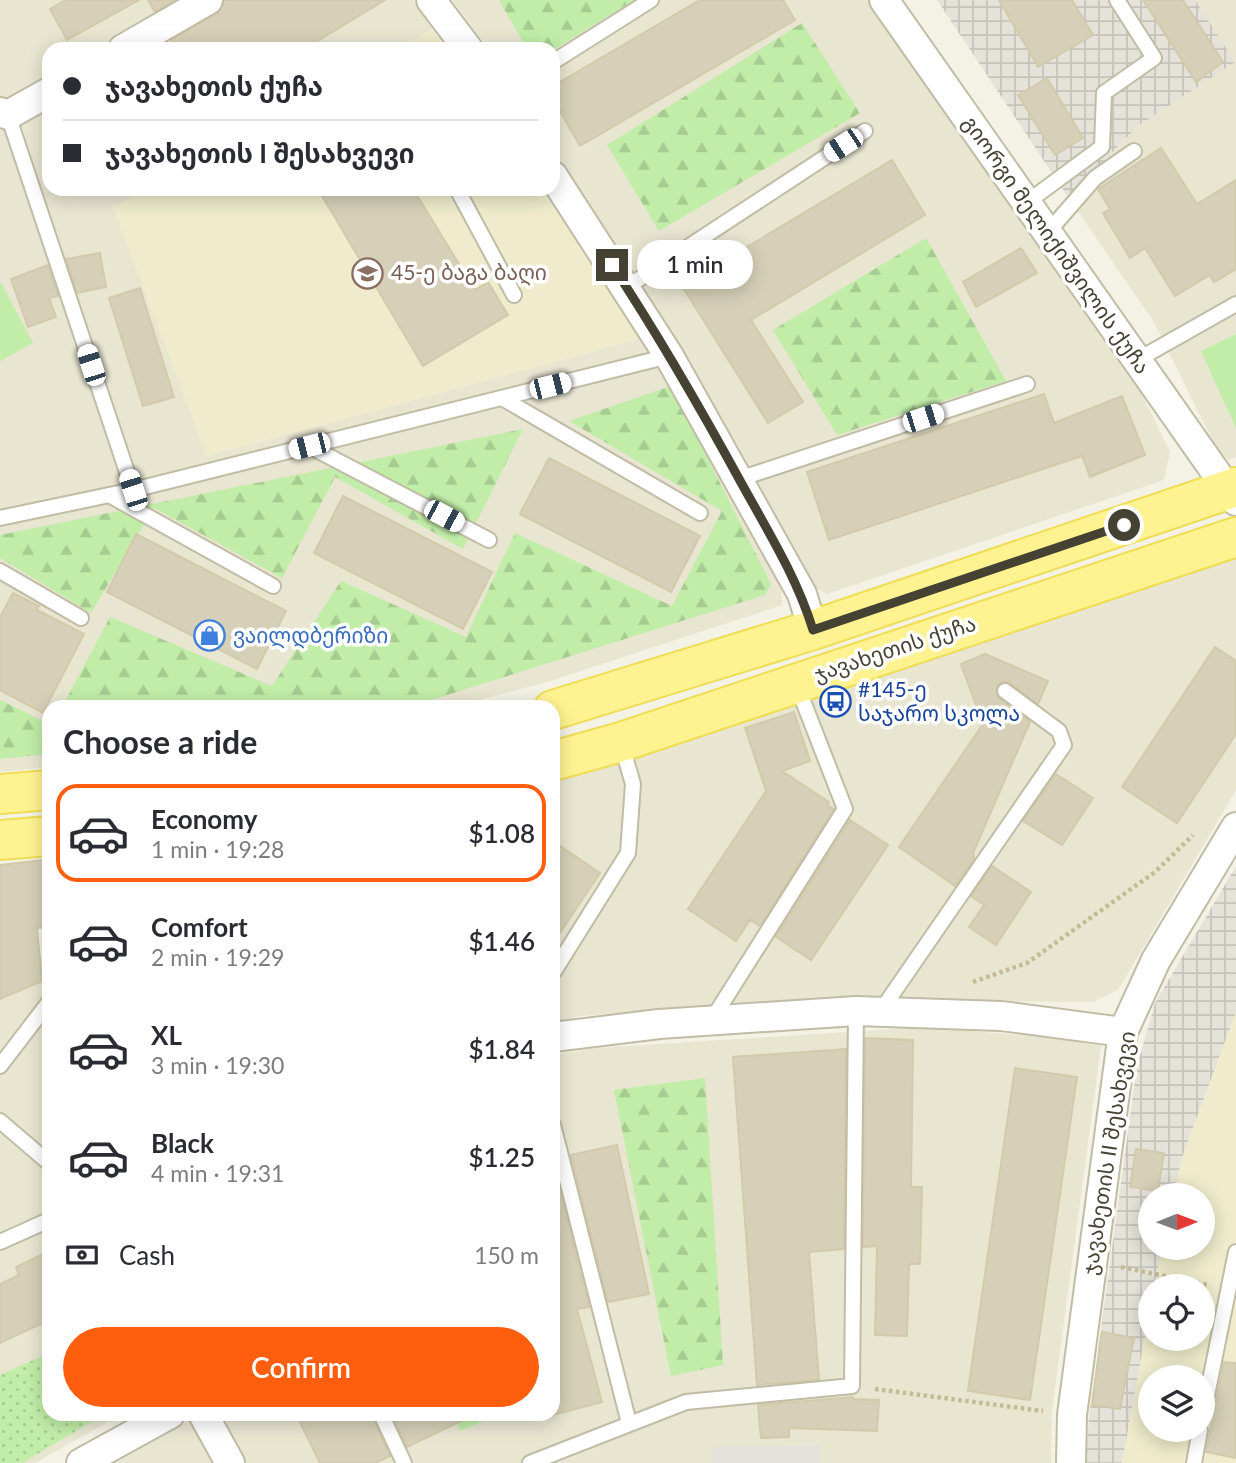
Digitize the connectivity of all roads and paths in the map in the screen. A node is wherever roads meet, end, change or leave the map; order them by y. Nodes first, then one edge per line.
1 (208, 0) edge
2 (431, 0) edge
3 (651, 0) edge
4 (884, 0) edge
5 (1117, 0) edge
6 (135, 42) edge
7 (463, 42) edge
8 (560, 58) edge
9 (42, 95) edge
10 (4, 114) edge
11 (865, 131) dead end
12 (1134, 151) dead end
13 (560, 186) edge
14 (461, 196) edge
15 (1026, 203) junction
16 (1048, 232) junction
17 (627, 287) junction
18 (514, 295) dead end
19 (1236, 304) edge
20 (669, 356) junction
21 (1137, 360) junction
22 (1027, 384) dead end
23 (502, 398) junction
24 (309, 446) junction
25 (739, 479) junction
26 (133, 490) junction
27 (1233, 493) edge
28 (109, 495) junction
29 (700, 513) dead end
30 (0, 518) edge
31 (1236, 537) edge
32 (489, 540) dead end
33 (0, 571) edge
34 (273, 586) dead end
35 (81, 618) dead end
36 (813, 630) junction
37 (796, 682) junction
38 (1005, 691) dead end
39 (560, 708) edge
40 (621, 742) junction
41 (560, 759) edge
42 (42, 791) edge
43 (0, 794) edge
44 (1236, 827) edge
45 (1200, 828) dead end
46 (42, 837) edge
47 (0, 840) edge
48 (560, 963) edge
49 (971, 983) dead end
50 (42, 1011) edge
51 (868, 1012) junction
52 (711, 1021) junction
53 (1123, 1032) junction
54 (560, 1036) edge
55 (0, 1066) edge
56 (0, 1121) edge
57 (560, 1152) edge
58 (42, 1157) edge
59 (42, 1223) edge
60 (0, 1242) edge
61 (1236, 1252) edge
62 (1092, 1261) junction
63 (1229, 1289) junction
64 (1213, 1365) edge
65 (852, 1386) junction
66 (1072, 1415) junction
67 (157, 1421) edge
68 (208, 1421) edge
69 (384, 1421) edge
70 (629, 1423) junction
71 (1198, 1442) edge
72 (81, 1463) edge
73 (230, 1463) edge
74 (404, 1463) edge
75 (530, 1463) edge
76 (1071, 1463) edge
77 (1194, 1463) edge

1 - 6 street
2 - 7 street
3 - 8 lane
4 - 15 street, გიორგი მელიქიშვილის ქუჩა
5 - 15 lane
9 - 10 street
10 - 26 lane
11 - 17 lane
12 - 16 lane
13 - 17 street
14 - 18 lane
15 - 16 street, გიორგი მელიქიშვილის ქუჩა
16 - 21 street, გიორგი მელიქიშვილის ქუჩა
17 - 20 street
19 - 21 lane
20 - 23 lane
20 - 25 street
21 - 27 street, გიორგი მელიქიშვილის ქუჩა
22 - 25 lane
23 - 24 lane
23 - 29 lane
24 - 26 lane
24 - 32 lane
25 - 36 street
26 - 28 lane
27 - 36 main road, ჯავახეთის ქუჩა
28 - 30 lane
28 - 34 lane
31 - 37 main road, ჯავახეთის ქუჩა
33 - 35 lane
36 - 39 main road, ჯავახეთის ქუჩა
37 - 40 main road, ჯავახეთის ქუჩა
37 - 52 lane
38 - 51 lane
40 - 41 main road, ჯავახეთის ქუჩა
40 - 48 lane
42 - 43 main road
44 - 53 street, ჯავახეთის II შესახვევი
45 - 49 path
46 - 47 main road
50 - 55 lane
51 - 52 street
51 - 53 street
51 - 65 lane
52 - 54 street
53 - 62 street, ჯავახეთის II შესახვევი
56 - 58 lane
57 - 70 lane
59 - 60 lane
61 - 63 lane
62 - 63 path
62 - 66 street, ჯავახეთის II შესახვევი
63 - 64 lane
65 - 66 path
65 - 70 lane
66 - 76 street, ჯავახეთის II შესახვევი
67 - 72 street
68 - 73 street
69 - 74 lane
70 - 75 lane
71 - 77 lane

